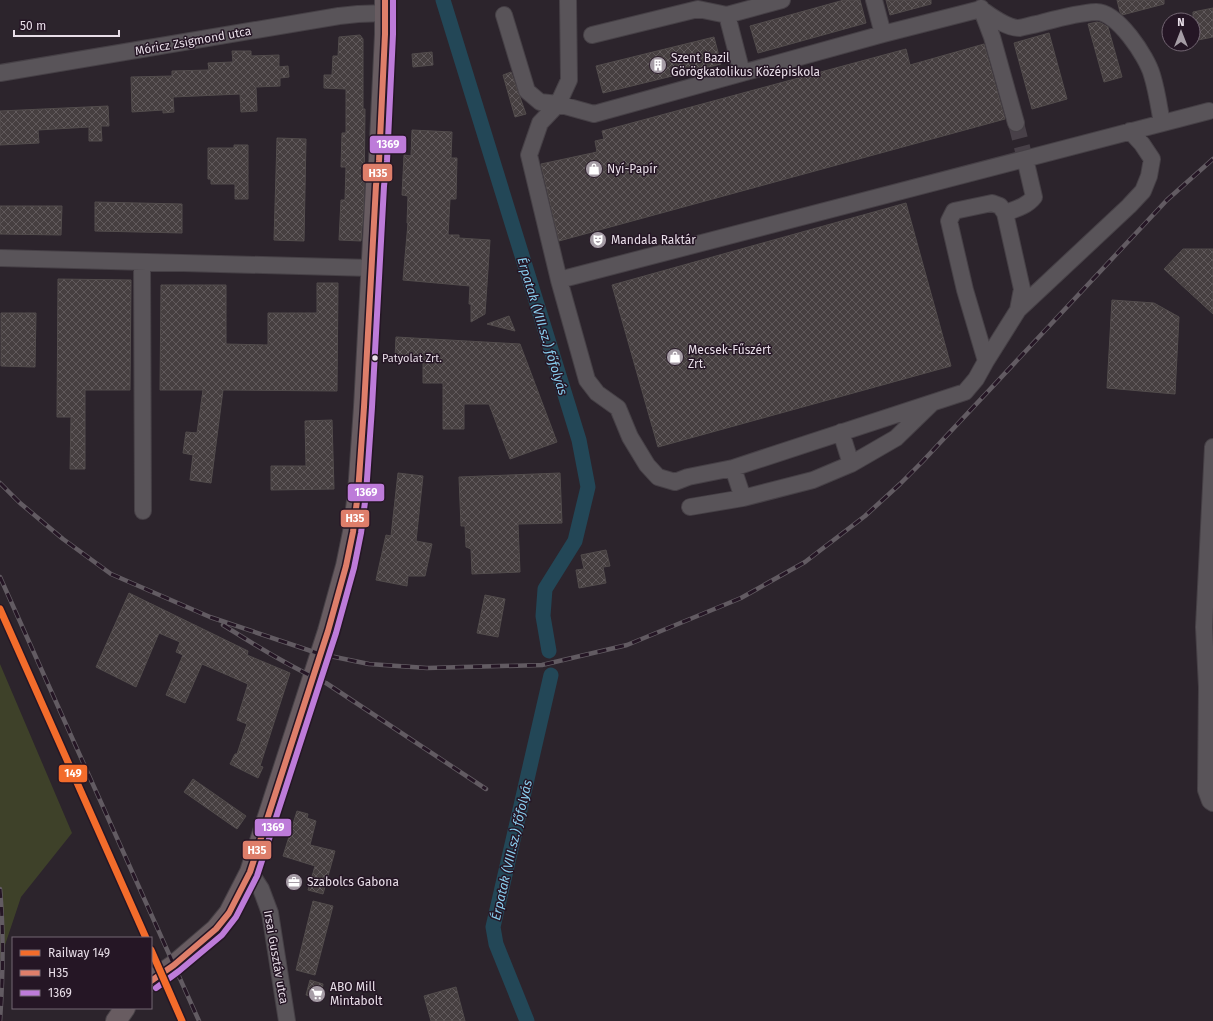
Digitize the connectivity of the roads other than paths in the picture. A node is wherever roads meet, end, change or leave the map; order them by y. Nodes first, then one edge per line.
1 (568, 0) edge
2 (782, 0) edge
3 (874, 0) edge
4 (389, 4) edge
5 (980, 4) edge
6 (727, 14) junction
7 (504, 15) dead end
8 (883, 34) junction
9 (592, 35) dead end
10 (0, 73) edge
11 (742, 73) junction
12 (558, 104) junction
13 (1209, 111) dead end
14 (1016, 123) tunnel mouth
15 (1162, 123) junction
16 (1130, 131) junction
17 (1027, 167) tunnel mouth
18 (1005, 213) junction
19 (0, 258) edge
20 (142, 262) junction
21 (371, 268) junction
22 (559, 280) junction
23 (1018, 310) junction
24 (986, 361) junction
25 (934, 402) junction
26 (841, 432) junction
27 (1213, 447) edge
28 (851, 464) junction
29 (733, 468) junction
30 (743, 498) junction
31 (690, 507) dead end
32 (143, 511) dead end
33 (1213, 802) edge
34 (250, 872) junction
35 (152, 980) edge
36 (287, 1021) edge

1 - 12 street
2 - 6 street
3 - 8 street
4 - 10 street, Móricz Zsigmond utca
4 - 21 main road
5 - 8 street
5 - 14 street
5 - 15 street
6 - 9 street
6 - 11 street
7 - 12 street
8 - 11 street
11 - 12 street
12 - 22 street
13 - 15 street
15 - 16 street
16 - 22 street
16 - 23 street
17 - 18 street
18 - 23 street
18 - 24 street
19 - 20 street
20 - 21 street
20 - 32 street
21 - 34 main road
22 - 29 street
23 - 24 street
24 - 25 street
25 - 26 street
25 - 28 street
26 - 28 street
26 - 29 street
27 - 33 street
28 - 30 street
29 - 30 street
30 - 31 street
34 - 35 main road
34 - 36 street, Irsai Gusztáv utca

